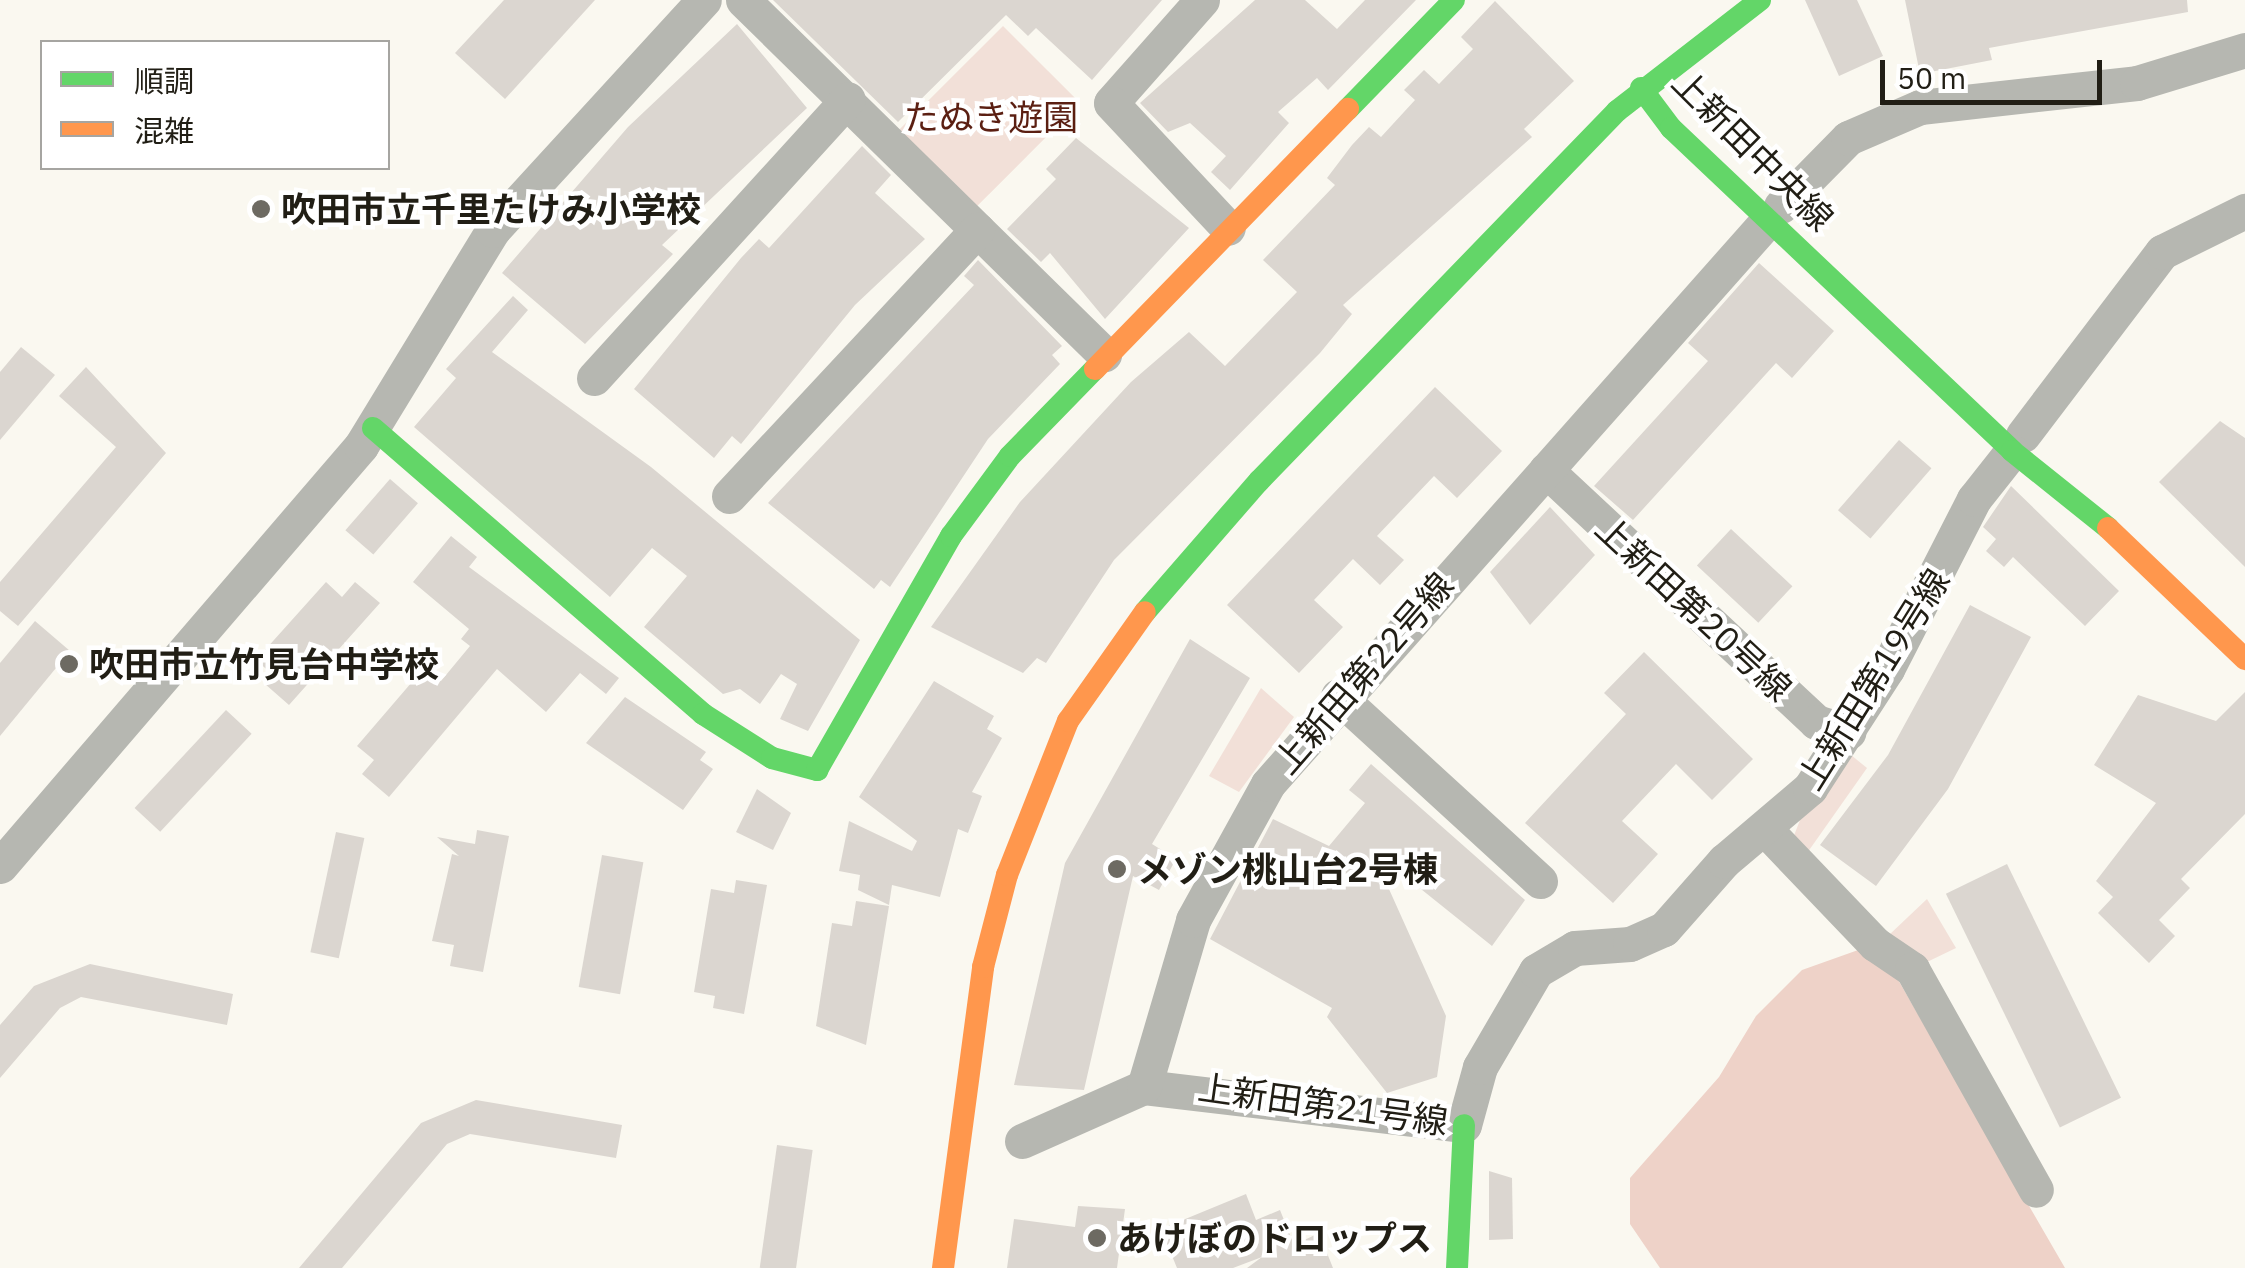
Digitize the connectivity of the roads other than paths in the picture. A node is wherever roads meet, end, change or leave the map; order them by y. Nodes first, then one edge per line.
1 (704, 0) edge
2 (743, 0) edge
3 (1202, 0) edge
4 (1454, 0) edge
5 (1760, 0) edge
6 (2245, 50) edge
7 (1642, 88) junction
8 (848, 100) junction
9 (1775, 212) junction
10 (2245, 212) edge
11 (1228, 228) junction
12 (977, 230) junction
13 (1104, 354) junction
14 (594, 378) dead end
15 (373, 428) junction
16 (2017, 443) junction
17 (1546, 470) junction
18 (729, 496) dead end
19 (2245, 659) edge
20 (1338, 696) junction
21 (1848, 732) junction
22 (1765, 829) junction
23 (0, 866) edge
24 (1540, 881) dead end
25 (1528, 981) joint
26 (1144, 1086) junction
27 (1464, 1125) junction
28 (1022, 1140) dead end
29 (2036, 1190) dead end
30 (943, 1268) edge
31 (1457, 1268) edge

1 - 15 street
2 - 8 street
3 - 11 street
4 - 11 street
5 - 7 street
6 - 9 street, 上新田第22号線
7 - 9 street, 上新田中央線
7 - 30 street
8 - 12 street
8 - 14 street
9 - 16 street, 上新田中央線
9 - 17 street, 上新田第22号線
10 - 16 street, 上新田第19号線
11 - 13 street
12 - 13 street
12 - 18 street
13 - 15 street
15 - 23 street
16 - 19 street, 上新田中央線
16 - 21 street, 上新田第19号線
17 - 20 street, 上新田第22号線
17 - 21 street, 上新田第20号線
20 - 24 street
20 - 26 street, 上新田第22号線
21 - 22 street, 上新田第19号線
22 - 25 street, 上新田第19号線
22 - 29 street
25 - 27 street, 上新田第21号線
26 - 27 street, 上新田第21号線
26 - 28 street
27 - 31 street

